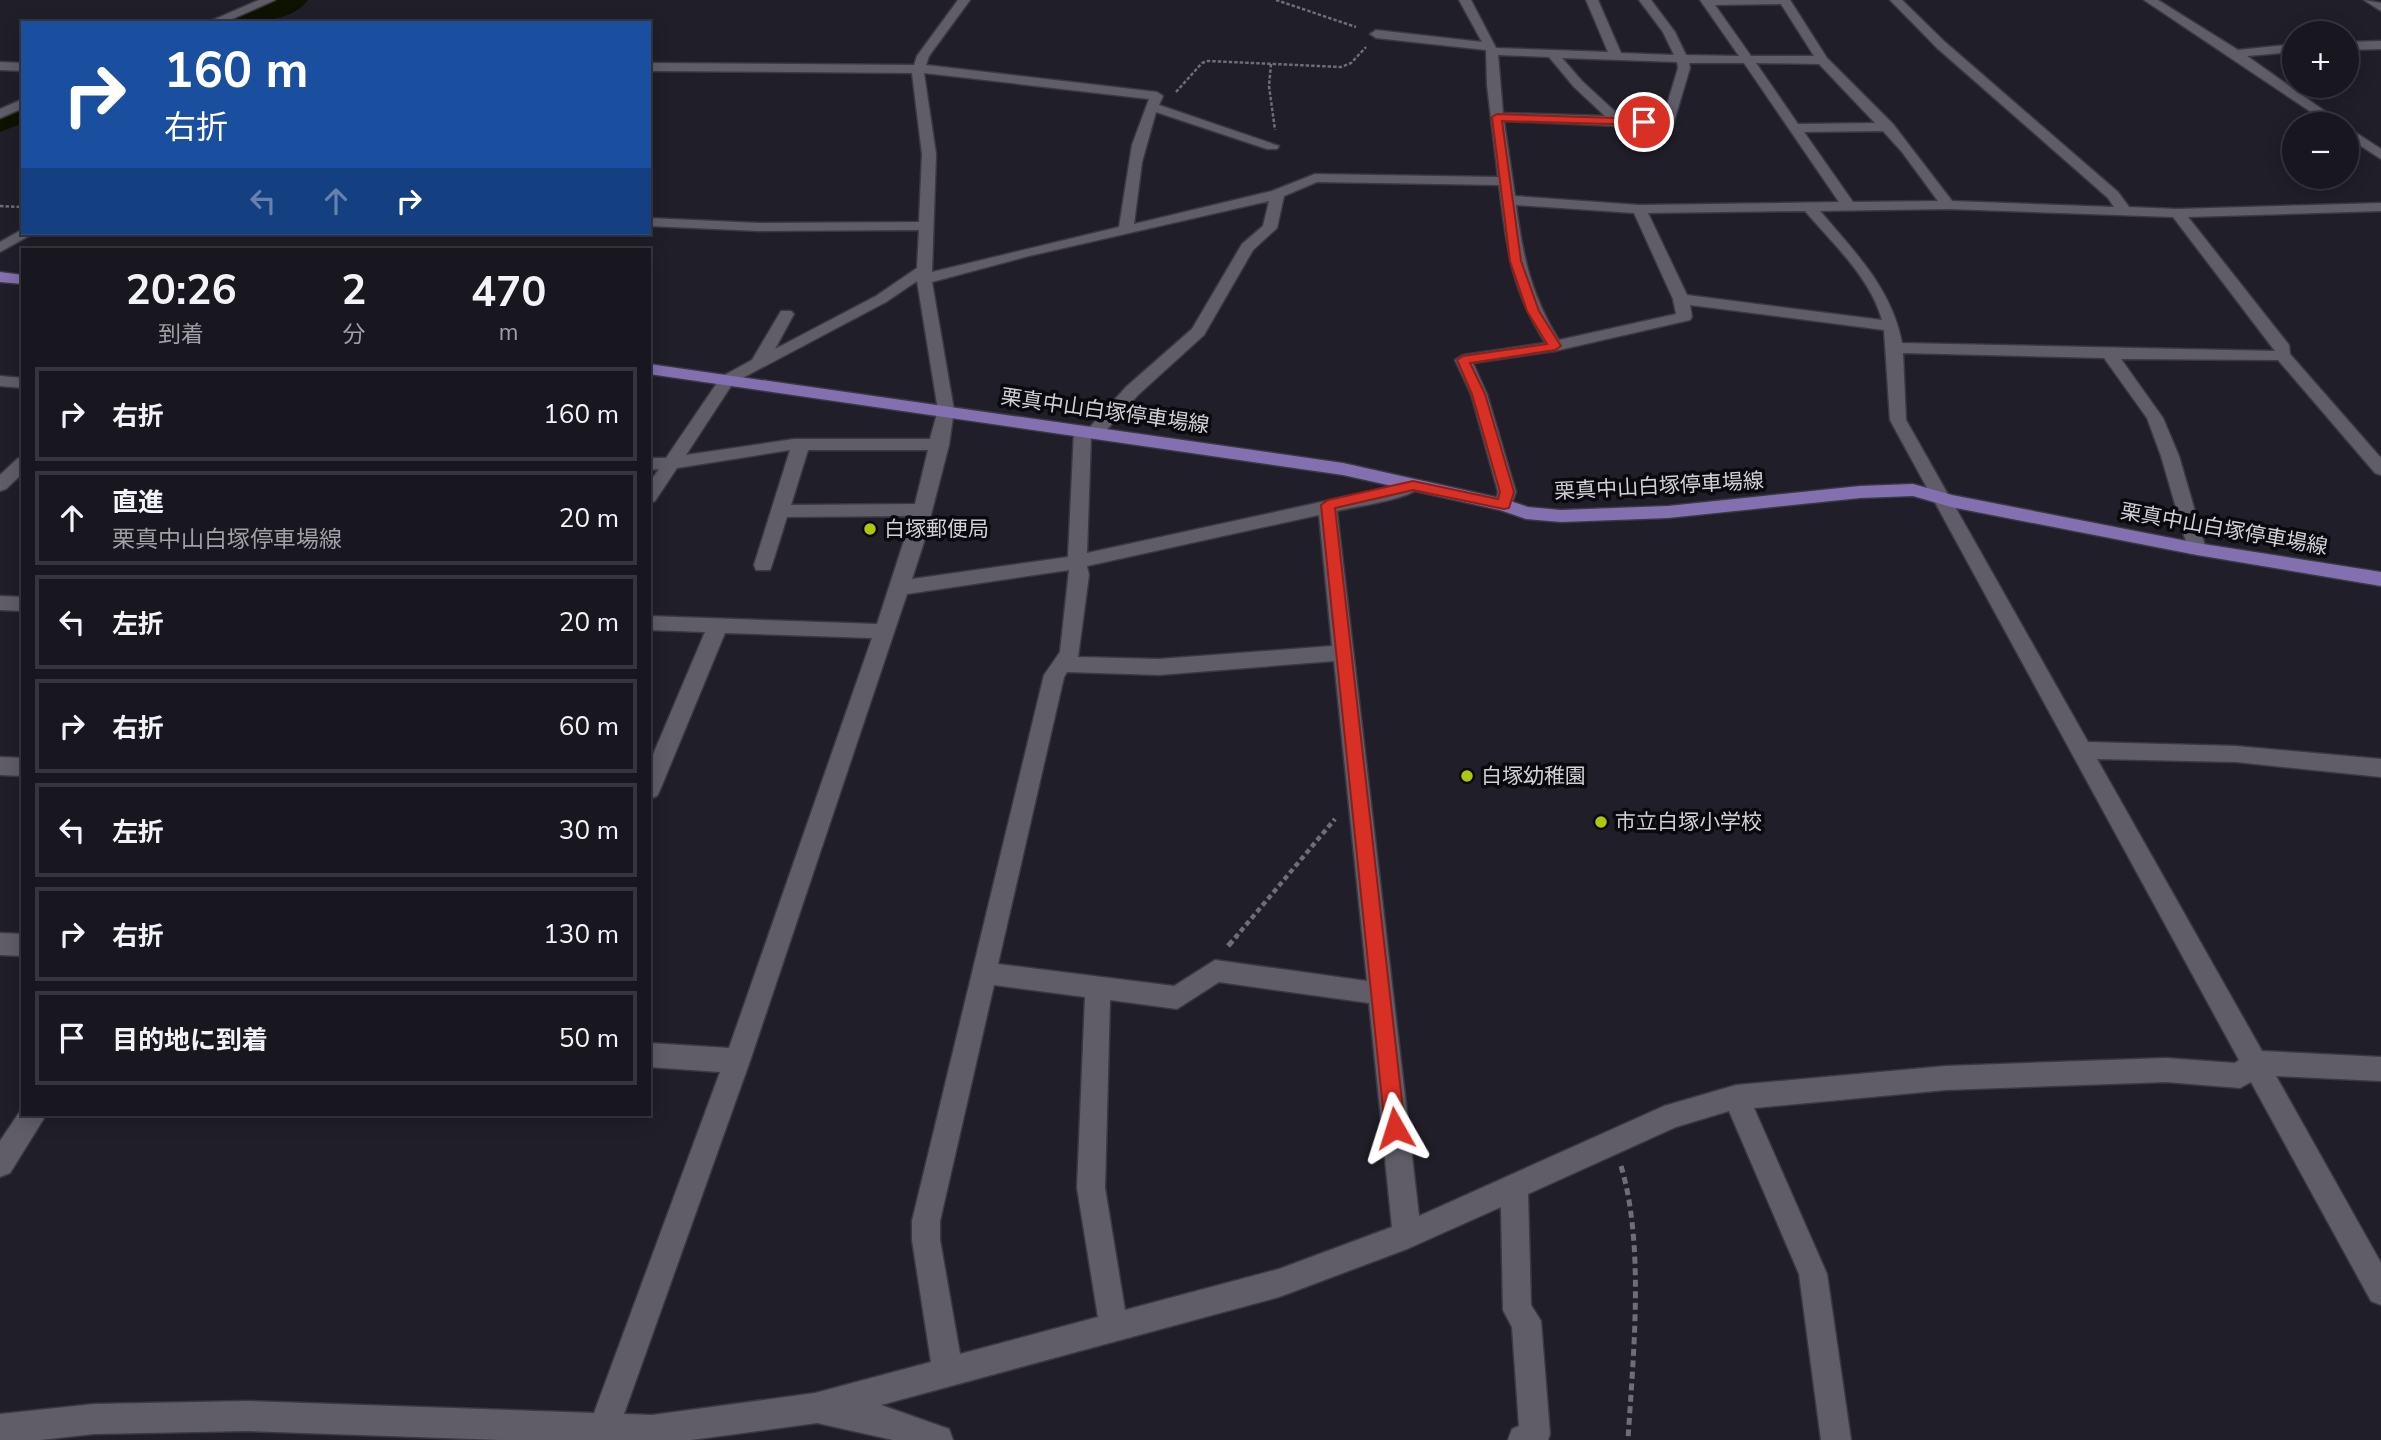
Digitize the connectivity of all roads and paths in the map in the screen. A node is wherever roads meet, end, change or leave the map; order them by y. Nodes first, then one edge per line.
1 (269, 0) edge
2 (964, 0) edge
3 (1276, 0) edge
4 (1465, 0) edge
5 (1592, 0) edge
6 (1645, 0) edge
7 (1896, 0) edge
8 (2150, 0) edge
9 (2370, 0) edge
10 (1707, 1) edge
11 (1784, 1) edge
12 (2381, 8) edge
13 (217, 21) edge
14 (1376, 34) junction
15 (2359, 46) edge
16 (2381, 46) edge
17 (1491, 49) junction
18 (2282, 49) edge
19 (1553, 54) junction
20 (2236, 54) junction
21 (1616, 56) junction
22 (1682, 59) junction
23 (1749, 60) junction
24 (1822, 60) junction
25 (0, 66) edge
26 (21, 67) edge
27 (651, 67) edge
28 (918, 70) junction
29 (1154, 101) junction
30 (21, 104) edge
31 (2320, 112) edge
32 (0, 114) edge
33 (21, 117) edge
34 (1497, 117) junction
35 (1619, 122) junction
36 (1888, 127) junction
37 (0, 128) edge
38 (1794, 128) junction
39 (2359, 139) edge
40 (1272, 146) dead end
41 (2381, 155) edge
42 (1504, 181) junction
43 (1277, 194) junction
44 (1509, 200) junction
45 (1848, 205) junction
46 (1948, 205) junction
47 (0, 206) edge
48 (1808, 206) junction
49 (21, 207) edge
50 (2381, 207) edge
51 (1639, 209) junction
52 (2124, 210) junction
53 (2177, 213) junction
54 (651, 222) edge
55 (925, 226) junction
56 (1126, 231) junction
57 (21, 235) edge
58 (0, 248) edge
59 (925, 274) junction
60 (0, 277) edge
61 (21, 280) edge
62 (1681, 299) junction
63 (786, 314) dead end
64 (1890, 326) junction
65 (1555, 346) junction
66 (1895, 348) junction
67 (2110, 355) junction
68 (2282, 355) junction
69 (758, 364) junction
70 (651, 369) edge
71 (727, 380) junction
72 (0, 381) edge
73 (21, 383) edge
74 (946, 410) junction
75 (1089, 431) junction
76 (802, 444) junction
77 (940, 445) junction
78 (671, 463) junction
79 (651, 464) edge
80 (21, 468) edge
81 (2381, 469) edge
82 (0, 485) edge
83 (1413, 485) junction
84 (651, 494) edge
85 (1940, 498) junction
86 (1328, 505) junction
87 (1504, 505) junction
88 (923, 510) junction
89 (780, 511) junction
90 (2197, 549) junction
91 (1077, 562) junction
92 (763, 565) dead end
93 (2381, 579) edge
94 (900, 588) junction
95 (0, 603) edge
96 (21, 604) edge
97 (651, 623) edge
98 (718, 625) junction
99 (885, 631) junction
100 (1344, 653) junction
101 (1062, 664) junction
102 (2079, 750) junction
103 (0, 766) edge
104 (21, 767) edge
105 (2381, 768) edge
106 (651, 785) edge
107 (1359, 791) junction
108 (0, 944) edge
109 (21, 945) edge
110 (1215, 971) junction
111 (986, 973) junction
112 (1098, 987) junction
113 (1381, 994) junction
114 (651, 1055) edge
115 (737, 1061) junction
116 (2254, 1063) junction
117 (2381, 1069) edge
118 (1736, 1097) junction
119 (32, 1116) edge
120 (1609, 1143) junction
121 (0, 1164) edge
122 (1514, 1187) junction
123 (1406, 1235) junction
124 (2381, 1291) edge
125 (1114, 1329) junction
126 (948, 1373) junction
127 (815, 1408) junction
128 (0, 1429) edge
129 (600, 1435) edge
130 (939, 1440) edge
131 (1523, 1440) edge
132 (1628, 1440) edge
133 (1836, 1440) edge

1 - 13 street
2 - 28 street
3 - 14 path
4 - 17 street
5 - 21 street
6 - 22 street
7 - 52 street
8 - 20 street
9 - 12 street
10 - 11 street
10 - 23 street
11 - 24 street
14 - 17 street
14 - 29 path
15 - 16 street
17 - 19 street
17 - 34 street
18 - 20 street
19 - 21 street
19 - 35 street
20 - 31 street
21 - 22 street
22 - 23 street
22 - 35 street
23 - 24 street
23 - 38 street
24 - 36 street
25 - 26 street
27 - 28 street
28 - 29 street
28 - 55 street
29 - 40 street
29 - 56 street
30 - 32 street
33 - 37 street
34 - 35 street
34 - 42 street
36 - 38 street
36 - 46 street
38 - 45 street
39 - 41 street
42 - 43 street
42 - 44 street
43 - 56 street
43 - 75 street
44 - 51 street
44 - 65 street
45 - 46 street
45 - 48 street
46 - 52 street
47 - 49 path
48 - 51 street
48 - 64 street
50 - 53 street
51 - 62 street
52 - 53 street
53 - 68 street
54 - 55 street
55 - 59 street
56 - 59 street
57 - 58 street
59 - 69 street
59 - 74 street
60 - 61 main road
62 - 64 street
62 - 65 street
63 - 69 street
64 - 66 street
65 - 87 street
66 - 67 street
66 - 85 street
67 - 68 street
67 - 90 street
68 - 81 street
69 - 71 street
70 - 71 main road, 栗真中山白塚停車場線
71 - 74 main road, 栗真中山白塚停車場線
71 - 78 street
72 - 73 street
74 - 75 main road, 栗真中山白塚停車場線
74 - 77 street
75 - 83 main road, 栗真中山白塚停車場線
75 - 91 street
76 - 77 street
76 - 78 street
76 - 89 street
77 - 88 street
78 - 79 street
78 - 84 street
80 - 82 street
83 - 86 street
83 - 87 main road, 栗真中山白塚停車場線
85 - 87 main road, 栗真中山白塚停車場線
85 - 90 main road, 栗真中山白塚停車場線
85 - 102 street
86 - 91 street
86 - 100 street
88 - 89 street
88 - 94 street
89 - 92 street
90 - 93 main road, 栗真中山白塚停車場線
91 - 94 street
91 - 101 street
94 - 99 street
95 - 96 street
97 - 98 street
98 - 99 street
98 - 106 street
99 - 115 street
100 - 101 street
100 - 107 street
101 - 111 street
102 - 105 street
102 - 116 street
103 - 104 street
107 - 110 path
107 - 113 street
108 - 109 street
110 - 112 street
110 - 113 street
111 - 112 street
111 - 126 street
112 - 125 street
113 - 123 street
114 - 115 street
115 - 129 street
116 - 117 street
116 - 118 street
116 - 124 street
118 - 120 street
118 - 133 street
119 - 121 street
120 - 122 street
120 - 132 path
122 - 123 street
122 - 131 street
123 - 125 street
125 - 126 street
126 - 127 street
127 - 129 street
127 - 130 street
128 - 129 street

